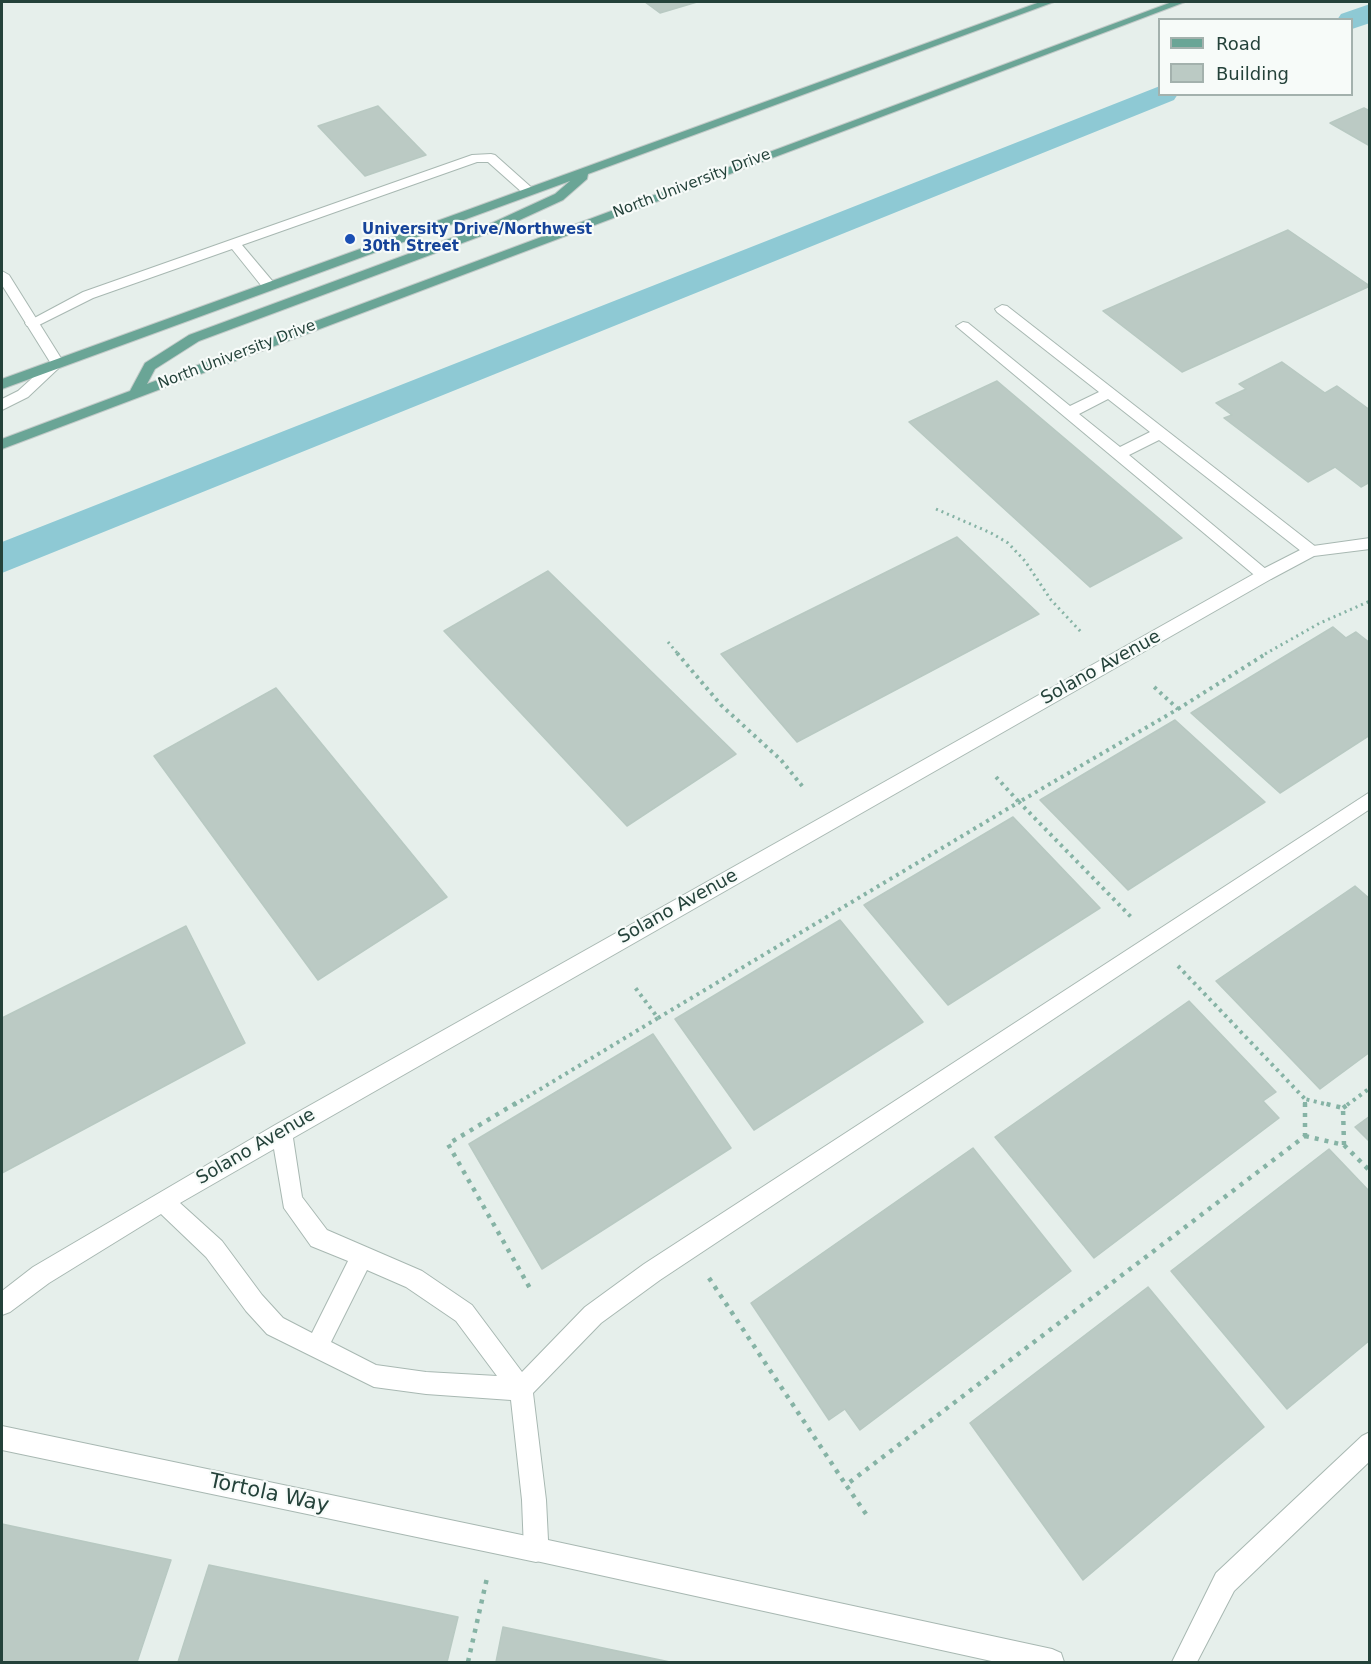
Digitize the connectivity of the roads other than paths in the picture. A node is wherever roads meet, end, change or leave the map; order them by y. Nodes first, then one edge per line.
1 (1049, 2) edge
2 (1180, 2) edge
3 (592, 168) junction
4 (528, 191) junction
5 (234, 243) junction
6 (2, 275) edge
7 (269, 286) junction
8 (1002, 309) dead end
9 (32, 323) junction
10 (963, 326) dead end
11 (57, 363) junction
12 (2, 384) edge
13 (136, 392) junction
14 (1110, 393) junction
15 (2, 405) edge
16 (1068, 413) junction
17 (1161, 433) junction
18 (2, 444) edge
19 (1119, 454) junction
20 (1370, 543) edge
21 (1311, 552) junction
22 (1265, 575) junction
23 (1370, 799) edge
24 (282, 1132) junction
25 (163, 1201) junction
26 (362, 1256) junction
27 (2, 1304) edge
28 (316, 1347) junction
29 (521, 1389) junction
30 (2, 1438) edge
31 (1370, 1444) edge
32 (536, 1550) junction
33 (1052, 1662) edge
34 (1184, 1662) edge

1 - 3 main road
2 - 13 main road, North University Drive
3 - 4 main road
3 - 13 main road
4 - 5 street
4 - 7 main road
5 - 7 street
5 - 9 street
6 - 9 street
7 - 11 main road
8 - 14 street
9 - 11 street
10 - 16 street
11 - 12 main road
11 - 15 street
13 - 18 main road, North University Drive
14 - 16 street
14 - 17 street
16 - 19 street
17 - 19 street
17 - 21 street
19 - 22 street
20 - 21 street, Solano Avenue
21 - 22 street, Solano Avenue
22 - 24 street, Solano Avenue
23 - 29 street
24 - 25 street, Solano Avenue
24 - 26 street
25 - 27 street, Solano Avenue
25 - 28 street
26 - 28 street
26 - 29 street
28 - 29 street
29 - 32 street
30 - 32 street, Tortola Way
31 - 34 street
32 - 33 street, Tortola Way

